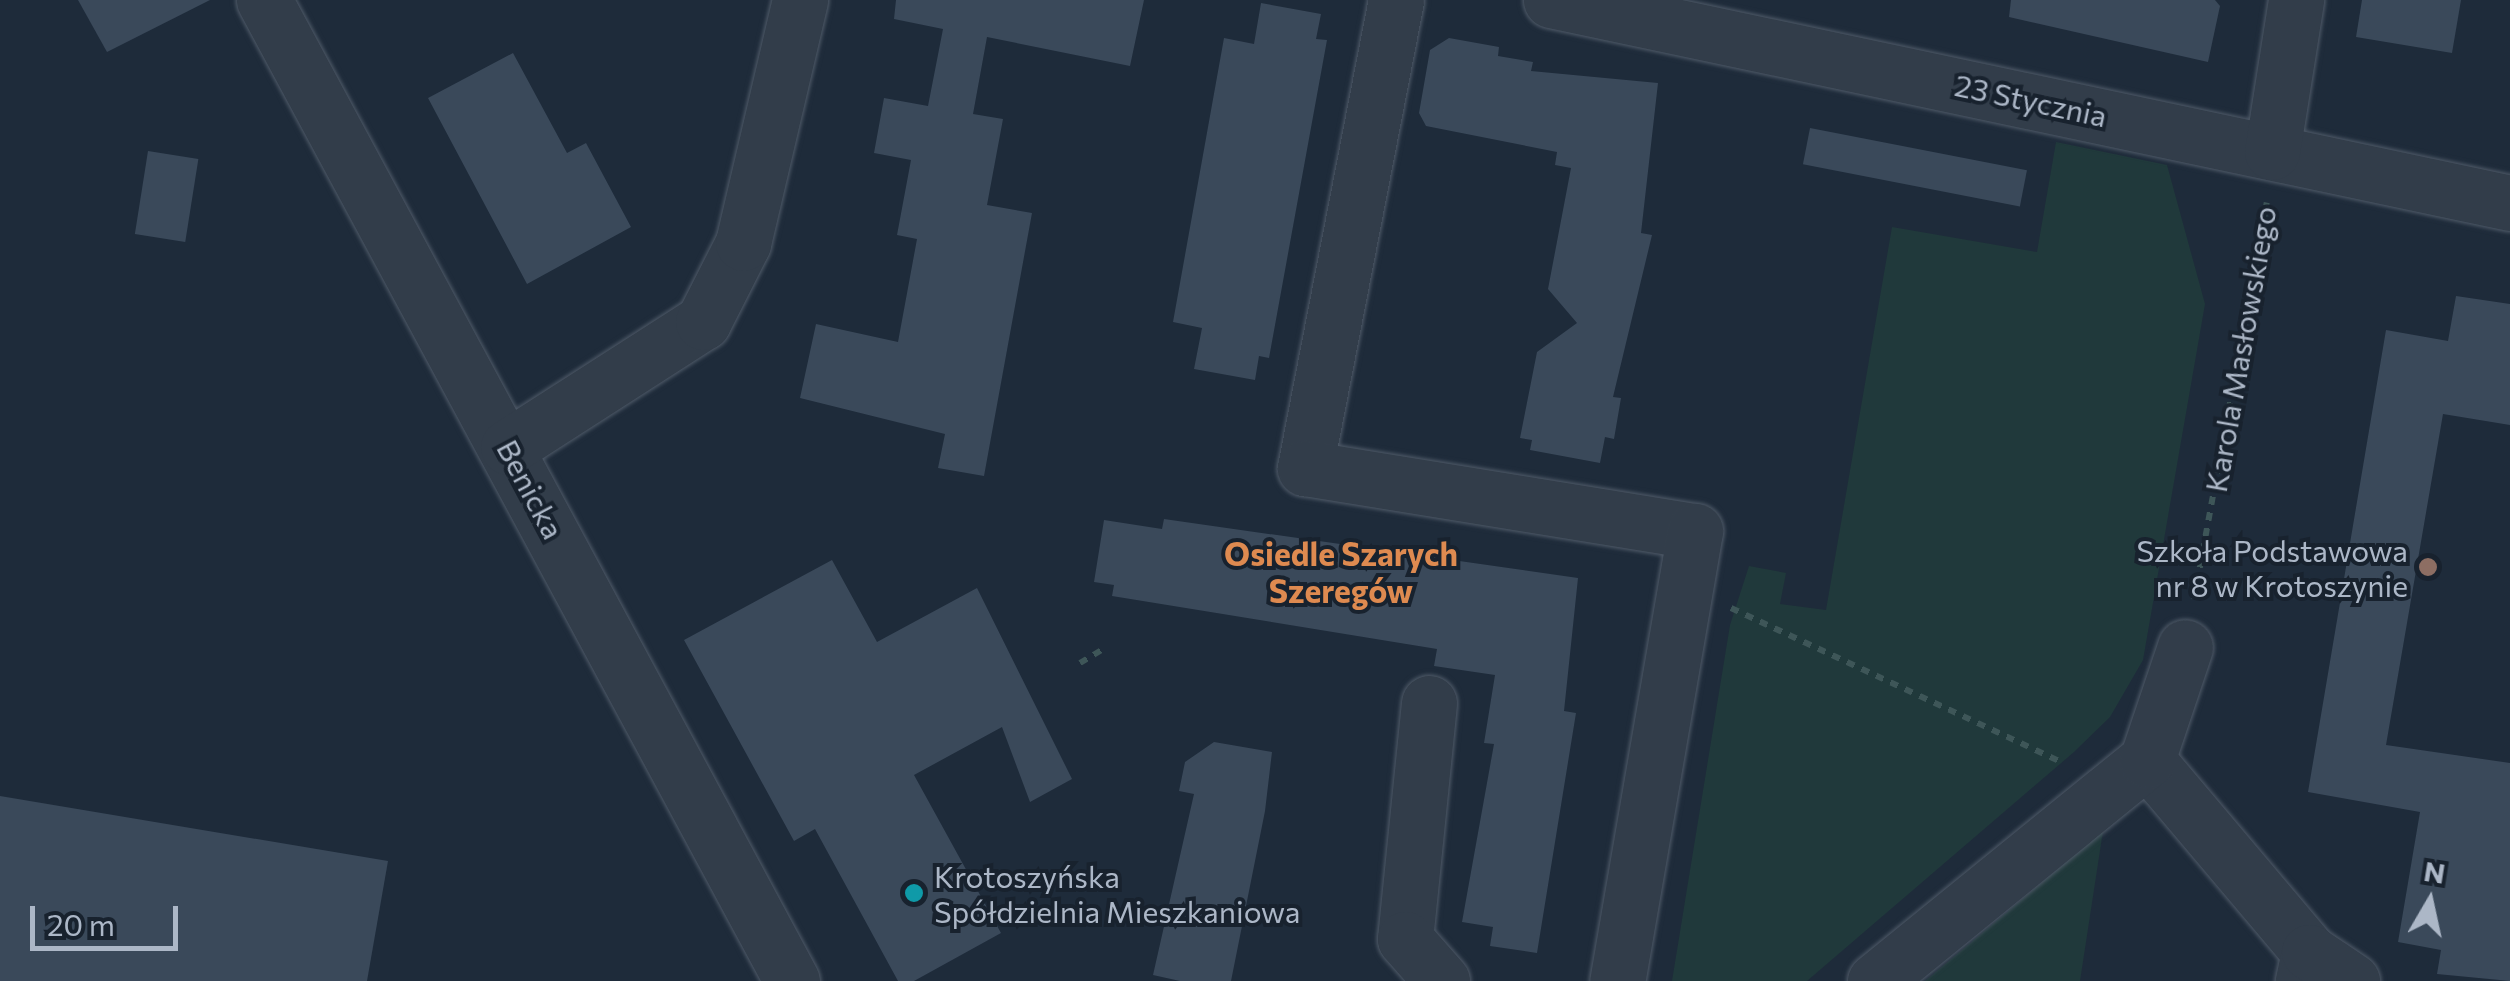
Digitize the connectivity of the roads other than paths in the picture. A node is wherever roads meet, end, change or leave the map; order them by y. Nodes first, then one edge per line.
1 (264, 0) edge
2 (800, 0) edge
3 (1396, 0) edge
4 (1551, 0) edge
5 (2296, 0) edge
6 (1641, 10) edge
7 (2272, 152) junction
8 (2510, 203) edge
9 (508, 446) junction
10 (2185, 647) road end
11 (1429, 703) dead end
12 (2130, 773) junction
13 (2321, 971) edge
14 (792, 981) edge
15 (1442, 981) edge
16 (1617, 981) edge
17 (1875, 981) edge

1 - 9 street, Benicka
2 - 9 street
3 - 16 street
4 - 6 street, 23 Stycznia
5 - 7 street
6 - 7 street, 23 Stycznia
7 - 8 street, 23 Stycznia
9 - 14 street, Benicka
10 - 12 street
11 - 15 street
12 - 13 street
12 - 17 street

